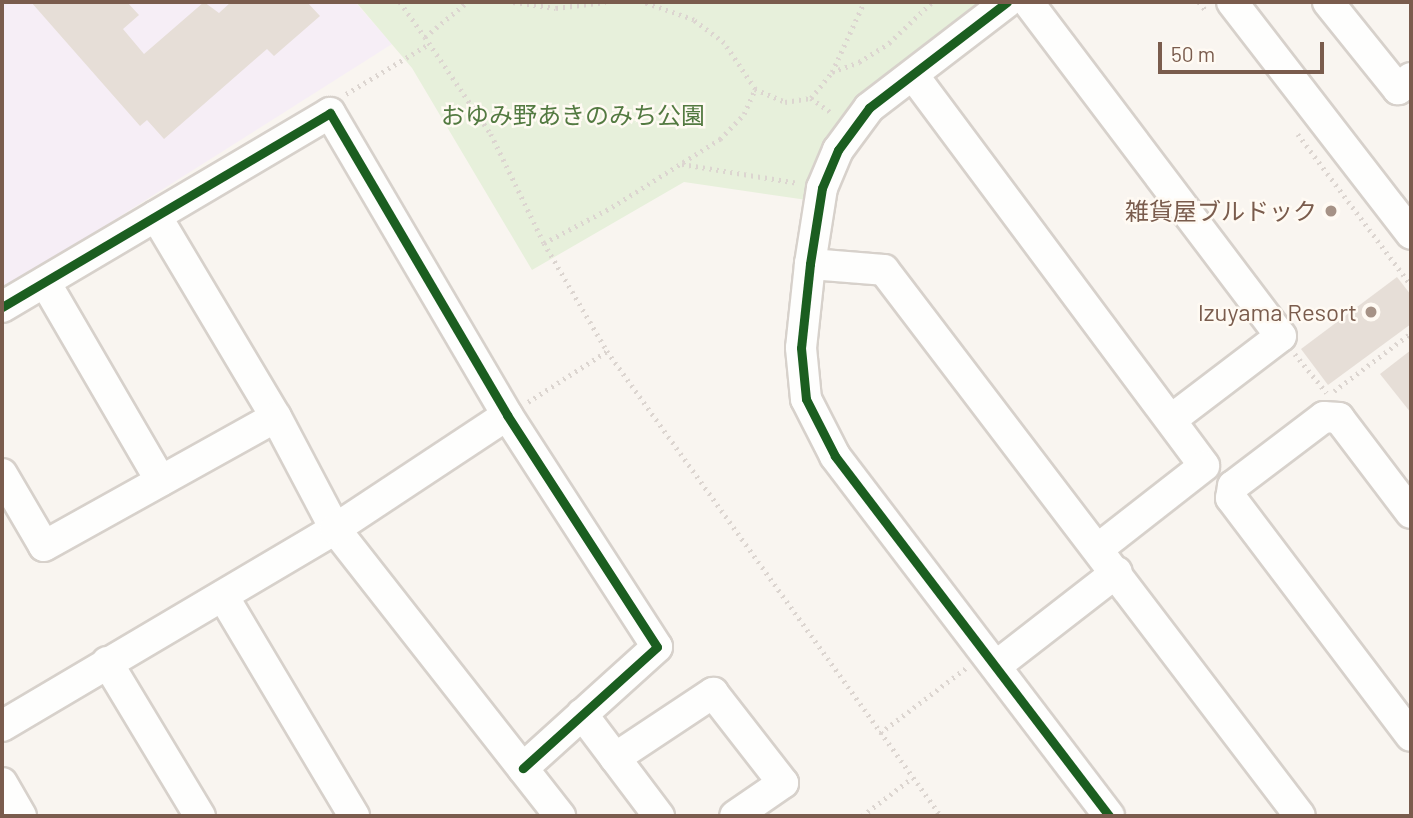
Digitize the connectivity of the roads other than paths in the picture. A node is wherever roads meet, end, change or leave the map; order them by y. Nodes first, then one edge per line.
1 (1007, 2) edge
2 (1028, 2) edge
3 (1328, 2) edge
4 (1224, 13) edge
5 (913, 75) junction
6 (1411, 78) edge
7 (156, 216) junction
8 (1411, 234) edge
9 (810, 264) junction
10 (45, 282) junction
11 (2, 307) edge
12 (507, 415) junction
13 (276, 417) junction
14 (1171, 419) junction
15 (2, 474) edge
16 (162, 481) junction
17 (1411, 513) edge
18 (335, 529) junction
19 (1099, 548) junction
20 (1117, 572) junction
21 (223, 596) junction
22 (107, 662) junction
23 (996, 666) junction
24 (582, 714) junction
25 (2, 726) edge
26 (1411, 736) edge
27 (615, 758) junction
28 (523, 768) junction
29 (2, 782) edge
30 (21, 816) edge
31 (200, 816) edge
32 (354, 816) edge
33 (559, 816) edge
34 (659, 816) edge
35 (735, 816) edge
36 (1109, 816) edge
37 (1300, 816) edge

1 - 5 street
2 - 14 street
3 - 6 street
4 - 8 street
5 - 9 street
5 - 14 street
7 - 10 street
7 - 12 street
7 - 13 street
9 - 19 street
9 - 23 street
10 - 11 street
10 - 16 street
12 - 18 street
12 - 24 street
13 - 16 street
13 - 18 street
14 - 19 street
15 - 16 street
17 - 26 street
18 - 21 street
18 - 28 street
19 - 20 street
20 - 23 street
20 - 37 street
21 - 22 street
21 - 32 street
22 - 25 street
22 - 31 street
23 - 36 street
24 - 27 street
24 - 28 street
27 - 34 street
27 - 35 street
28 - 33 street
29 - 30 street

